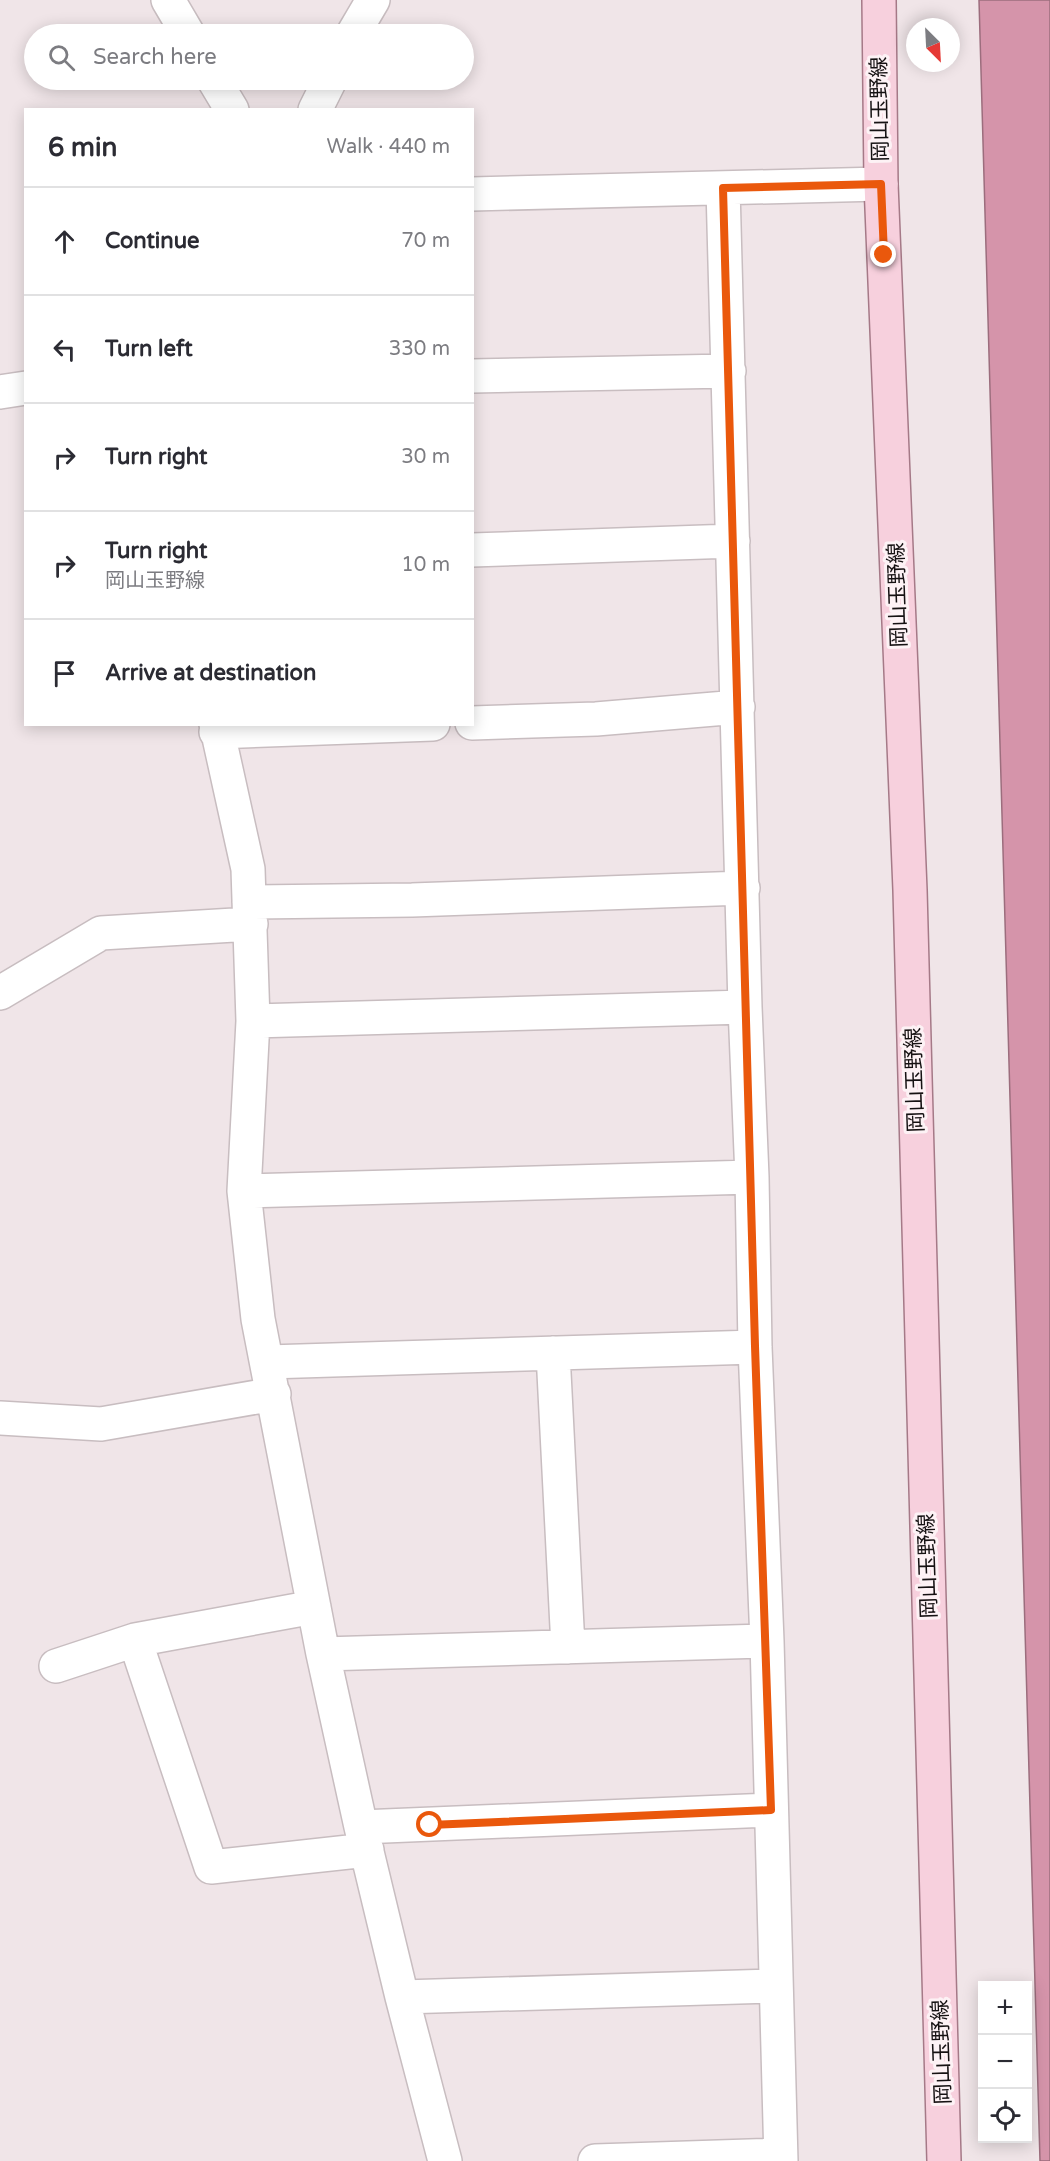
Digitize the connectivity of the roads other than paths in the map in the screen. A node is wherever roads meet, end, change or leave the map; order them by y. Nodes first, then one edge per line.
1 (168, 0) edge
2 (374, 0) edge
3 (879, 0) edge
4 (182, 24) edge
5 (360, 24) edge
6 (220, 90) edge
7 (325, 90) edge
8 (231, 108) edge
9 (316, 108) edge
10 (881, 184) junction
11 (723, 188) junction
12 (474, 194) edge
13 (729, 371) junction
14 (474, 376) edge
15 (24, 387) edge
16 (0, 392) edge
17 (733, 541) junction
18 (474, 550) edge
19 (738, 707) junction
20 (474, 723) edge
21 (324, 726) edge
22 (216, 728) edge
23 (743, 888) junction
24 (250, 913) junction
25 (0, 993) edge
26 (746, 1008) junction
27 (253, 1021) junction
28 (752, 1177) junction
29 (244, 1191) junction
30 (755, 1347) junction
31 (553, 1353) junction
32 (271, 1378) junction
33 (0, 1418) edge
34 (314, 1607) junction
35 (135, 1640) junction
36 (767, 1641) junction
37 (568, 1647) junction
38 (324, 1654) junction
39 (56, 1666) dead end
40 (771, 1810) junction
41 (364, 1839) junction
42 (776, 1986) junction
43 (402, 1998) junction
44 (781, 2158) edge
45 (445, 2161) edge
46 (595, 2161) edge
47 (944, 2161) edge

1 - 4 street
2 - 5 street
3 - 10 main road, 岡山玉野線
6 - 8 street
7 - 9 street
10 - 11 street
10 - 47 main road, 岡山玉野線
11 - 12 street
11 - 13 street
13 - 14 street
13 - 17 street
15 - 16 street
17 - 18 street
17 - 19 street
19 - 20 street
19 - 23 street
21 - 22 street
22 - 24 street
23 - 24 street
23 - 26 street
24 - 25 street
24 - 27 street
26 - 27 street
26 - 28 street
27 - 29 street
28 - 29 street
28 - 30 street
29 - 32 street
30 - 31 street
30 - 36 street
31 - 32 street
31 - 37 street
32 - 33 street
32 - 34 street
34 - 35 street
34 - 38 street
35 - 39 street
35 - 41 street
36 - 37 street
36 - 40 street
37 - 38 street
38 - 41 street
40 - 41 street
40 - 42 street
41 - 43 street
42 - 43 street
42 - 44 street
43 - 45 street
44 - 46 street

